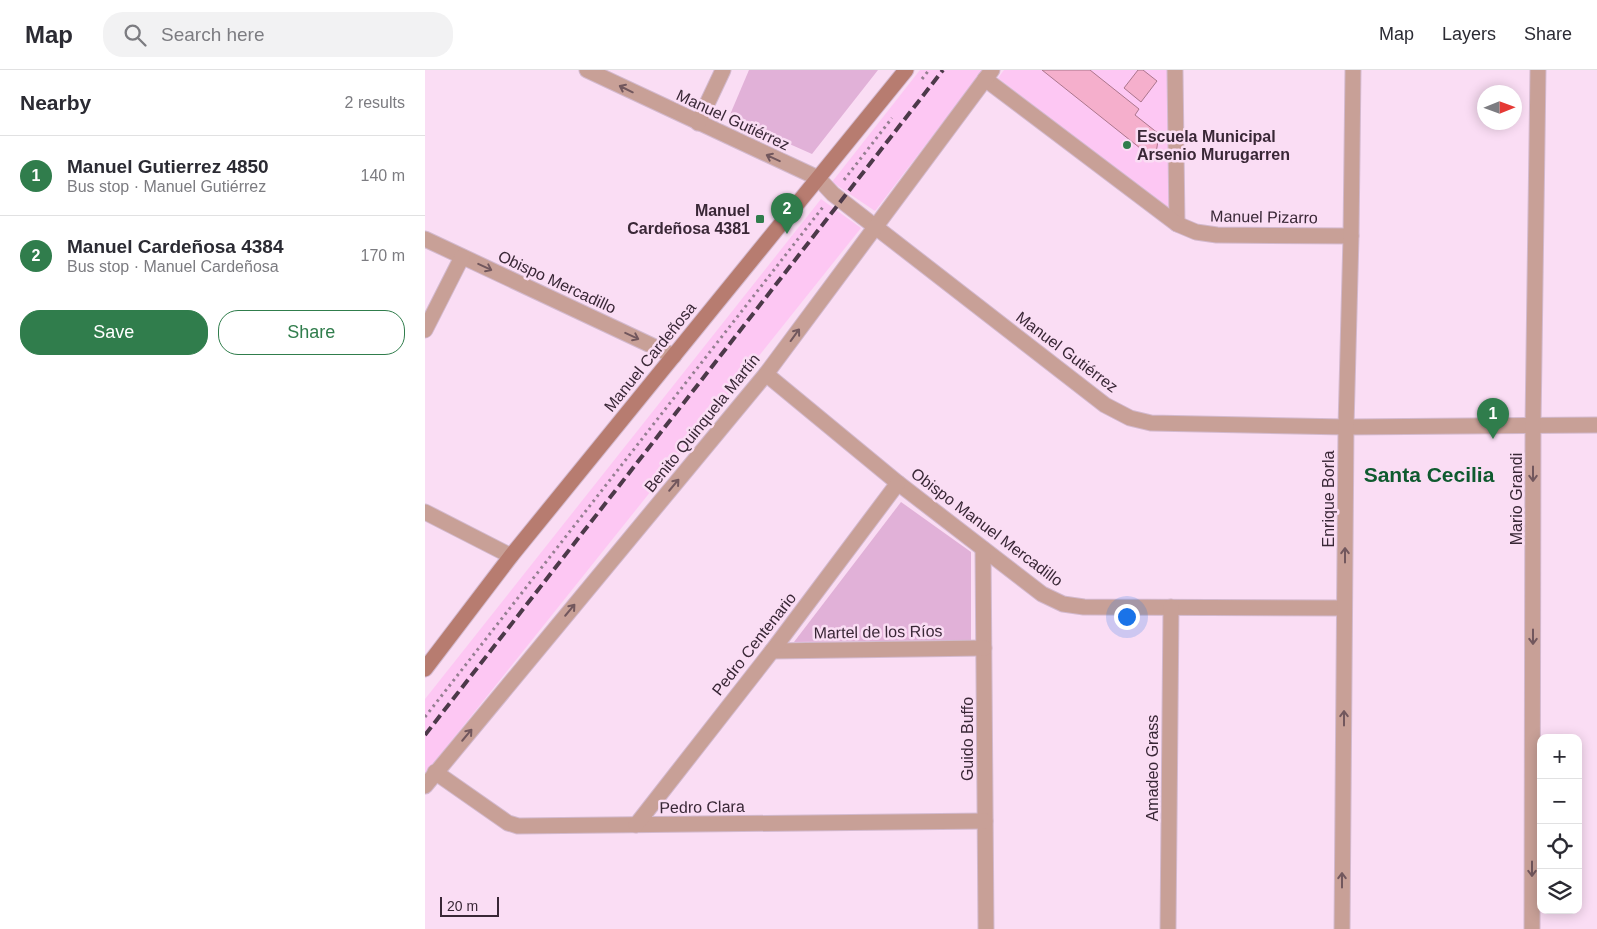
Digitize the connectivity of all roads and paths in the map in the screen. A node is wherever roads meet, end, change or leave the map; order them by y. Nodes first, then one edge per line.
1 (587, 70) edge
2 (723, 70) edge
3 (906, 70) edge
4 (929, 70) edge
5 (1175, 70) edge
6 (1353, 70) edge
7 (1538, 70) edge
8 (989, 74) edge
9 (917, 86) dead end
10 (893, 117) dead end
11 (698, 123) junction
12 (818, 178) junction
13 (833, 194) junction
14 (1177, 224) junction
15 (875, 226) junction
16 (1351, 236) junction
17 (425, 239) edge
18 (462, 257) junction
19 (425, 330) edge
20 (673, 356) junction
21 (766, 374) junction
22 (1533, 426) junction
23 (1597, 426) edge
24 (1346, 427) junction
25 (898, 482) junction
26 (425, 512) edge
27 (983, 549) junction
28 (511, 556) junction
29 (1171, 607) junction
30 (1345, 608) junction
31 (984, 648) junction
32 (772, 651) junction
33 (425, 668) edge
34 (425, 717) edge
35 (435, 772) junction
36 (425, 786) edge
37 (985, 821) junction
38 (636, 825) junction
39 (987, 929) edge
40 (1168, 929) edge
41 (1342, 929) edge
42 (1532, 929) edge

11 -> 1 street, Manuel Gutiérrez
2 - 11 street
3 - 12 main road, Manuel Cardeñosa
4 - 9 path
5 - 14 street
6 - 16 street, Enrique Borla
7 - 22 street, Mario Grandi
8 - 14 street, Manuel Pizarro
8 - 15 street, Benito Quinquela Martín
10 - 13 path
12 -> 11 street, Manuel Gutiérrez
12 - 13 street, Manuel Gutiérrez
12 - 20 main road, Manuel Cardeñosa
13 - 15 street, Manuel Gutiérrez
13 - 34 path
14 - 16 street, Manuel Pizarro
21 -> 15 street, Benito Quinquela Martín
15 - 24 street, Manuel Gutiérrez
16 - 24 street, Enrique Borla
17 - 18 street, Obispo Mercadillo
18 - 19 street
18 -> 20 street, Obispo Mercadillo
20 - 28 main road, Manuel Cardeñosa
21 - 25 street, Obispo Manuel Mercadillo
35 -> 21 street, Benito Quinquela Martín
22 - 23 street, Manuel Gutiérrez
22 - 24 street, Manuel Gutiérrez
22 -> 42 street, Mario Grandi
30 -> 24 street, Enrique Borla
25 - 27 street, Obispo Manuel Mercadillo
25 - 32 street, Pedro Centenario
26 - 28 street
27 - 29 street, Obispo Manuel Mercadillo
27 - 31 street, Guido Buffo
28 - 33 main road, Manuel Cardeñosa
29 - 30 street, Obispo Manuel Mercadillo
29 - 40 street, Amadeo Grass
41 -> 30 street, Enrique Borla
31 - 32 street, Martel de los Ríos
31 - 37 street, Guido Buffo
32 - 38 street, Pedro Centenario
35 - 36 street, Benito Quinquela Martín
35 - 38 street, Pedro Clara
37 - 38 street, Pedro Clara
37 - 39 street, Guido Buffo

